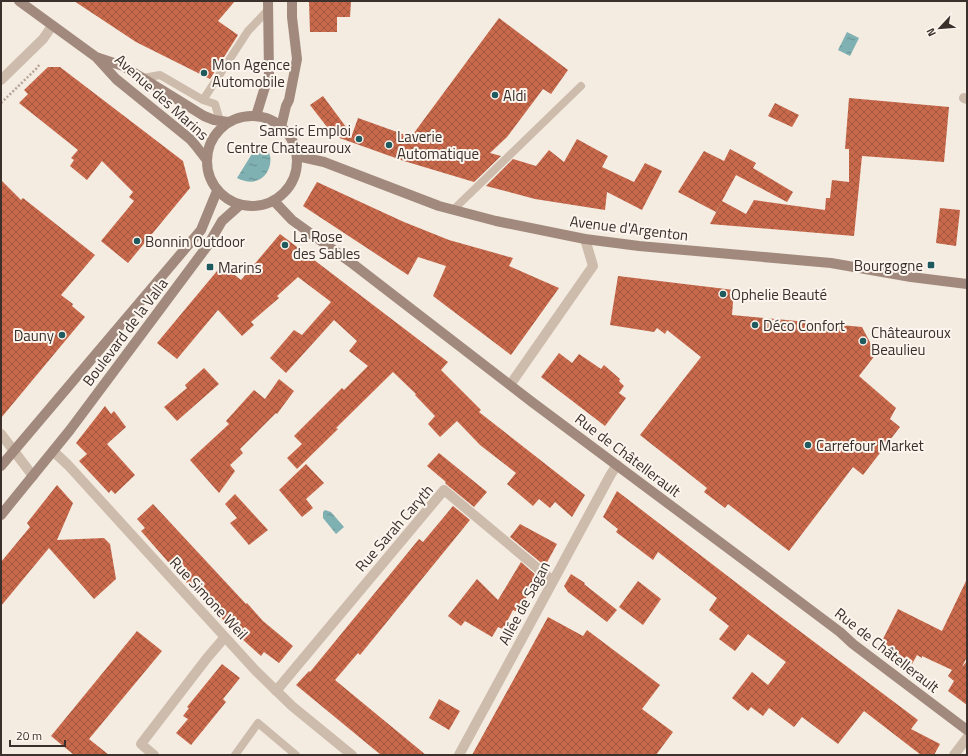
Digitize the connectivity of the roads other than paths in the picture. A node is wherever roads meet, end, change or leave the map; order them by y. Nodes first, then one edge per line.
1 (19, 1) edge
2 (292, 1) edge
3 (268, 5) edge
4 (52, 26) junction
5 (96, 57) junction
6 (143, 78) junction
7 (1, 80) edge
8 (581, 86) dead end
9 (203, 100) junction
10 (256, 116) junction
11 (224, 122) junction
12 (281, 127) junction
13 (297, 156) junction
14 (206, 159) junction
15 (217, 191) junction
16 (274, 201) junction
17 (240, 205) junction
18 (453, 210) junction
19 (585, 239) junction
20 (967, 284) edge
21 (510, 385) junction
22 (1, 434) edge
23 (14, 451) junction
24 (53, 451) junction
25 (617, 465) junction
26 (1, 466) edge
27 (33, 476) junction
28 (1, 515) edge
29 (553, 581) junction
30 (225, 637) junction
31 (276, 691) junction
32 (967, 730) edge
33 (967, 738) edge
34 (154, 755) edge
35 (235, 755) edge
36 (296, 755) edge
37 (352, 755) edge
38 (459, 755) edge
39 (954, 755) edge

1 - 4 main road, Avenue des Marins
2 - 12 main road
3 - 9 lane
3 - 10 main road
4 - 5 main road, Avenue des Marins
4 - 7 street
5 - 6 main road, Avenue des Marins
5 - 14 main road, Avenue des Marins
6 - 9 lane
6 - 11 main road, Avenue des Marins
8 - 18 lane
9 - 11 lane
10 - 11 main road
10 - 12 main road
11 - 14 main road
12 - 13 main road
13 - 16 main road
13 - 18 main road, Avenue d'Argenton
14 - 15 main road
15 - 17 main road
15 - 23 main road, Boulevard de la Valla
16 - 17 main road
16 - 21 main road, Rue de Châtellerault
17 - 24 main road, Boulevard de la Valla
18 - 19 main road, Avenue d'Argenton
19 - 20 main road, Avenue d'Argenton
19 - 21 street
21 - 25 main road, Rue de Châtellerault
22 - 23 street
23 - 26 main road, Boulevard de la Valla
23 - 27 street
24 - 27 main road, Boulevard de la Valla
24 - 30 street, Rue Simone Weil
25 - 29 street, Allée de Sagan
25 - 32 main road, Rue de Châtellerault
27 - 28 main road, Boulevard de la Valla
29 - 31 street, Rue Sarah Caryth
29 - 38 street, Allée de Sagan
30 - 31 street, Rue Simone Weil
30 - 34 street
31 - 37 street, Rue Simone Weil
33 - 39 street
35 - 36 lane

